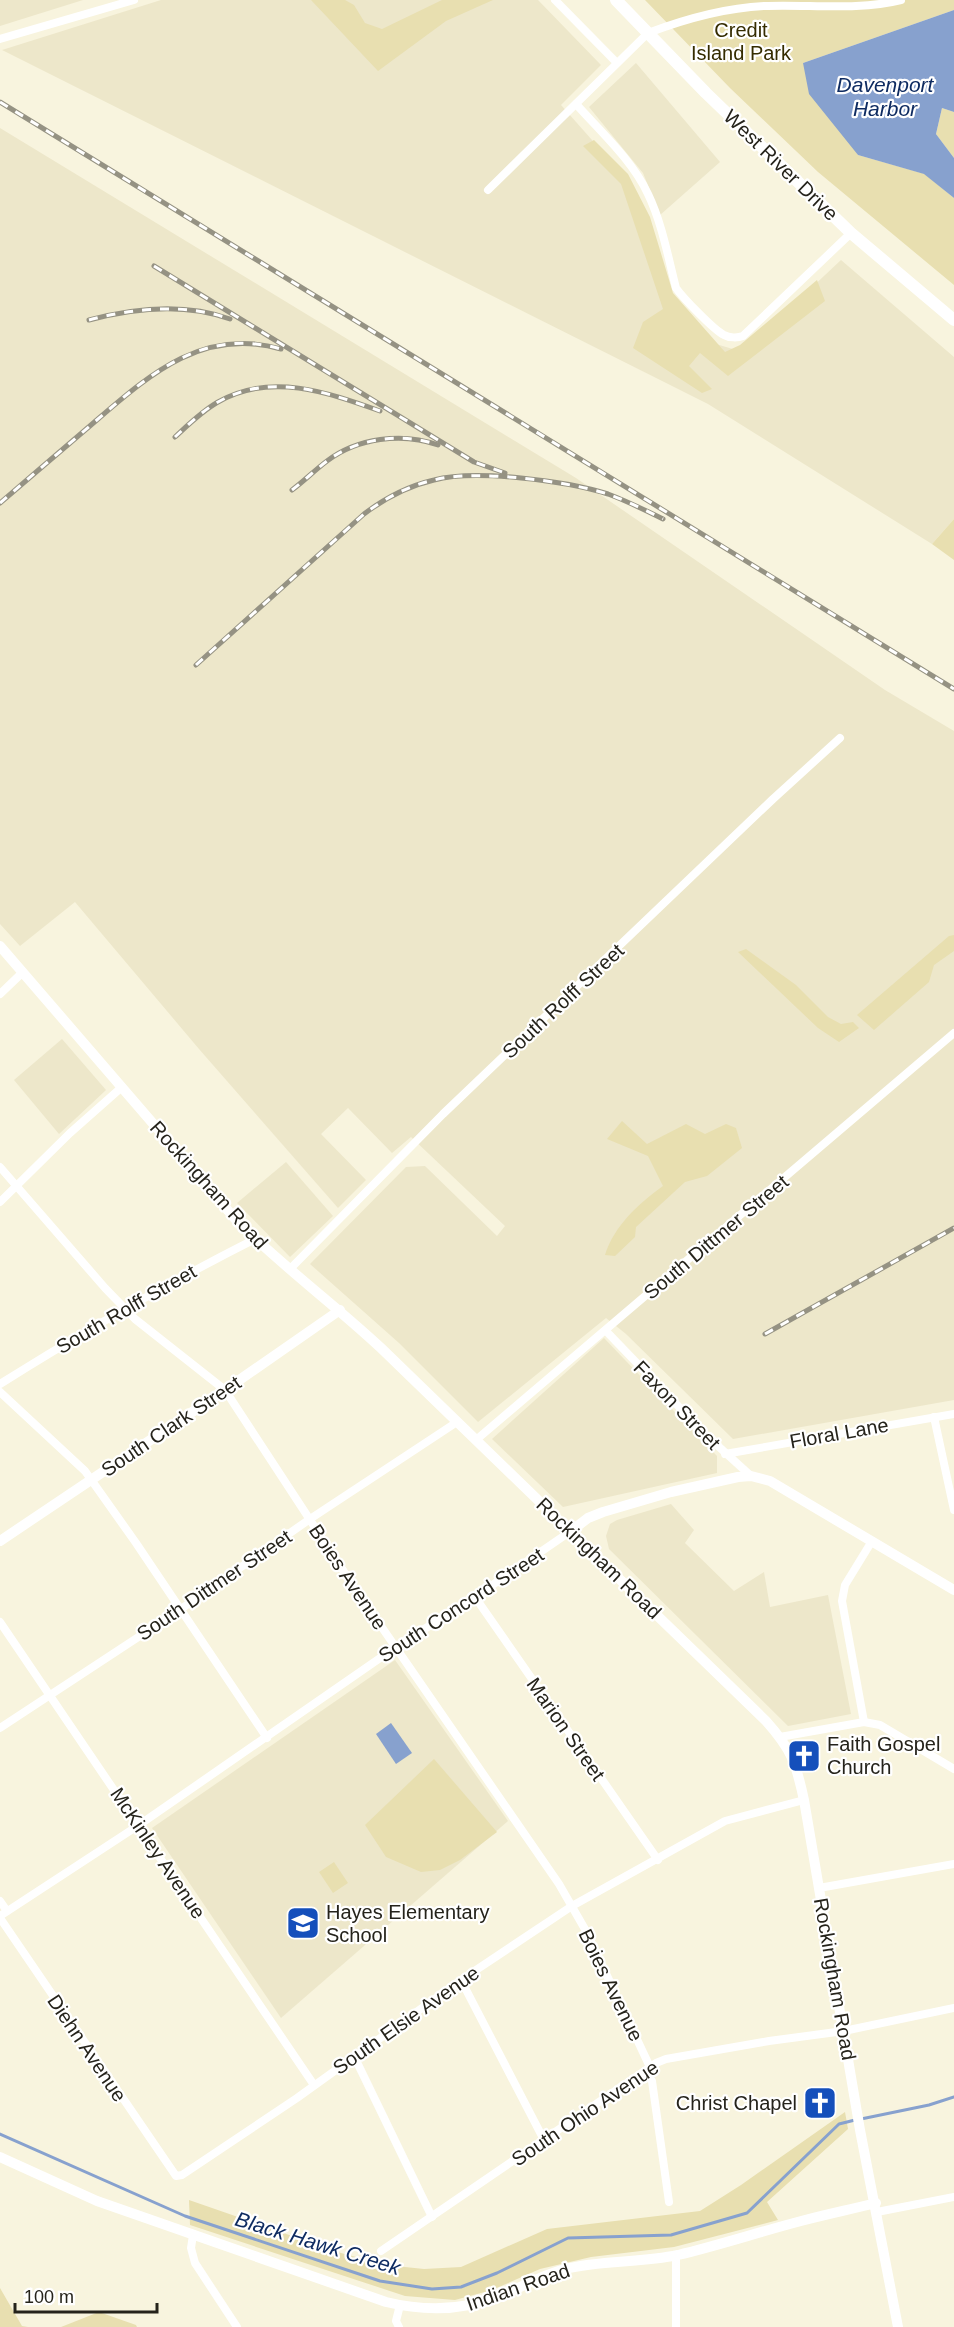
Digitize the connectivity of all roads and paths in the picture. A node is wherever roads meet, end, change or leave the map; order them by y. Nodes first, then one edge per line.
1 (134, 0) edge
2 (555, 0) edge
3 (616, 0) edge
4 (901, 0) edge
5 (648, 33) junction
6 (0, 39) edge
7 (617, 63) junction
8 (576, 104) junction
9 (488, 190) dead end
10 (851, 233) junction
11 (954, 320) edge
12 (840, 738) dead end
13 (0, 946) edge
14 (23, 972) junction
15 (0, 993) edge
16 (954, 1033) edge
17 (122, 1087) junction
18 (0, 1167) edge
19 (16, 1186) junction
20 (0, 1202) edge
21 (255, 1239) junction
22 (290, 1269) junction
23 (126, 1309) junction
24 (340, 1310) junction
25 (606, 1331) junction
26 (0, 1384) edge
27 (225, 1390) junction
28 (0, 1392) edge
29 (954, 1414) edge
30 (934, 1417) junction
31 (458, 1422) junction
32 (476, 1440) junction
33 (725, 1454) junction
34 (751, 1476) junction
35 (91, 1481) junction
36 (954, 1510) edge
37 (310, 1519) junction
38 (571, 1531) junction
39 (0, 1541) edge
40 (872, 1541) junction
41 (954, 1590) edge
42 (476, 1597) junction
43 (181, 1609) junction
44 (0, 1622) edge
45 (396, 1647) junction
46 (49, 1694) junction
47 (864, 1722) junction
48 (0, 1728) edge
49 (780, 1737) junction
50 (267, 1738) junction
51 (954, 1769) edge
52 (804, 1800) junction
53 (139, 1825) junction
54 (658, 1860) junction
55 (954, 1864) edge
56 (819, 1888) junction
57 (0, 1901) edge
58 (572, 1906) junction
59 (2, 1915) edge
60 (461, 1980) junction
61 (954, 2008) edge
62 (844, 2031) junction
63 (354, 2056) junction
64 (648, 2069) junction
65 (314, 2085) junction
66 (544, 2140) junction
67 (0, 2157) edge
68 (176, 2176) joint
69 (954, 2197) edge
70 (669, 2202) dead end
71 (877, 2208) junction
72 (432, 2217) junction
73 (194, 2235) junction
74 (381, 2251) dead end
75 (676, 2255) junction
76 (400, 2305) junction
77 (237, 2327) edge
78 (399, 2327) edge
79 (676, 2327) edge
80 (898, 2327) edge

1 - 6 street
2 - 7 street
3 - 5 main road, West River Drive
4 - 5 street
5 - 7 street
5 - 10 main road, West River Drive
7 - 8 street
8 - 9 street
8 - 10 street
10 - 11 main road, West River Drive
12 - 22 street, South Rolff Street
13 - 14 street, Rockingham Road
14 - 15 street
14 - 17 street, Rockingham Road
16 - 25 street, South Dittmer Street
17 - 19 street
17 - 21 street, Rockingham Road
18 - 19 street, Boies Avenue
19 - 20 street
19 - 23 street, Boies Avenue
21 - 22 street, Rockingham Road
21 - 23 street, South Rolff Street
22 - 24 street, Rockingham Road
23 - 26 street, South Rolff Street
23 - 27 street, Boies Avenue
24 - 27 street, South Clark Street
24 - 31 street, Rockingham Road
25 - 32 street, South Dittmer Street
25 - 33 street, Faxon Street
27 - 35 street, South Clark Street
27 - 37 street, Boies Avenue
28 - 35 street
29 - 30 street, Floral Lane
30 - 33 street, Floral Lane
30 - 36 street
31 - 32 street, Rockingham Road
31 - 37 street, South Dittmer Street
32 - 38 street, Rockingham Road
33 - 34 street, Faxon Street
34 - 38 street, South Concord Street
34 - 40 street
35 - 39 street, South Clark Street
35 - 43 street
37 - 43 street, South Dittmer Street
37 - 45 street, Boies Avenue
38 - 42 street, South Concord Street
38 - 49 street, Rockingham Road
40 - 41 street
40 - 47 street
42 - 45 street, South Concord Street
42 - 54 street, Marion Street
43 - 46 street, South Dittmer Street
43 - 50 street
44 - 46 street, McKinley Avenue
45 - 50 street, South Concord Street
45 - 58 street, Boies Avenue
46 - 48 street, South Dittmer Street
46 - 53 street, McKinley Avenue
47 - 49 street
47 - 51 street
49 - 52 street, Rockingham Road
50 - 53 street, South Concord Street
52 - 54 street, South Elsie Avenue
52 - 56 street, Rockingham Road
53 - 59 street, South Concord Street
53 - 65 street, McKinley Avenue
54 - 58 street, South Elsie Avenue
55 - 56 street
56 - 62 street, Rockingham Road
57 - 59 street, Diehn Avenue
58 - 60 street, South Elsie Avenue
58 - 64 street, Boies Avenue
59 - 68 street, Diehn Avenue
60 - 63 street, South Elsie Avenue
60 - 66 street
61 - 62 street, South Ohio Avenue
62 - 64 street, South Ohio Avenue
62 - 71 street, Rockingham Road
63 - 65 street, South Elsie Avenue
63 - 72 street
64 - 66 street, South Ohio Avenue
64 - 70 street, Boies Avenue
65 - 68 street, South Elsie Avenue
66 - 72 street, South Ohio Avenue
67 - 73 street, Indian Road
69 - 71 street
71 - 75 street, Indian Road
71 - 80 street, Rockingham Road
72 - 74 street, South Ohio Avenue
73 - 76 street, Indian Road
73 - 77 street
75 - 76 street, Indian Road
75 - 79 street
76 - 78 street

